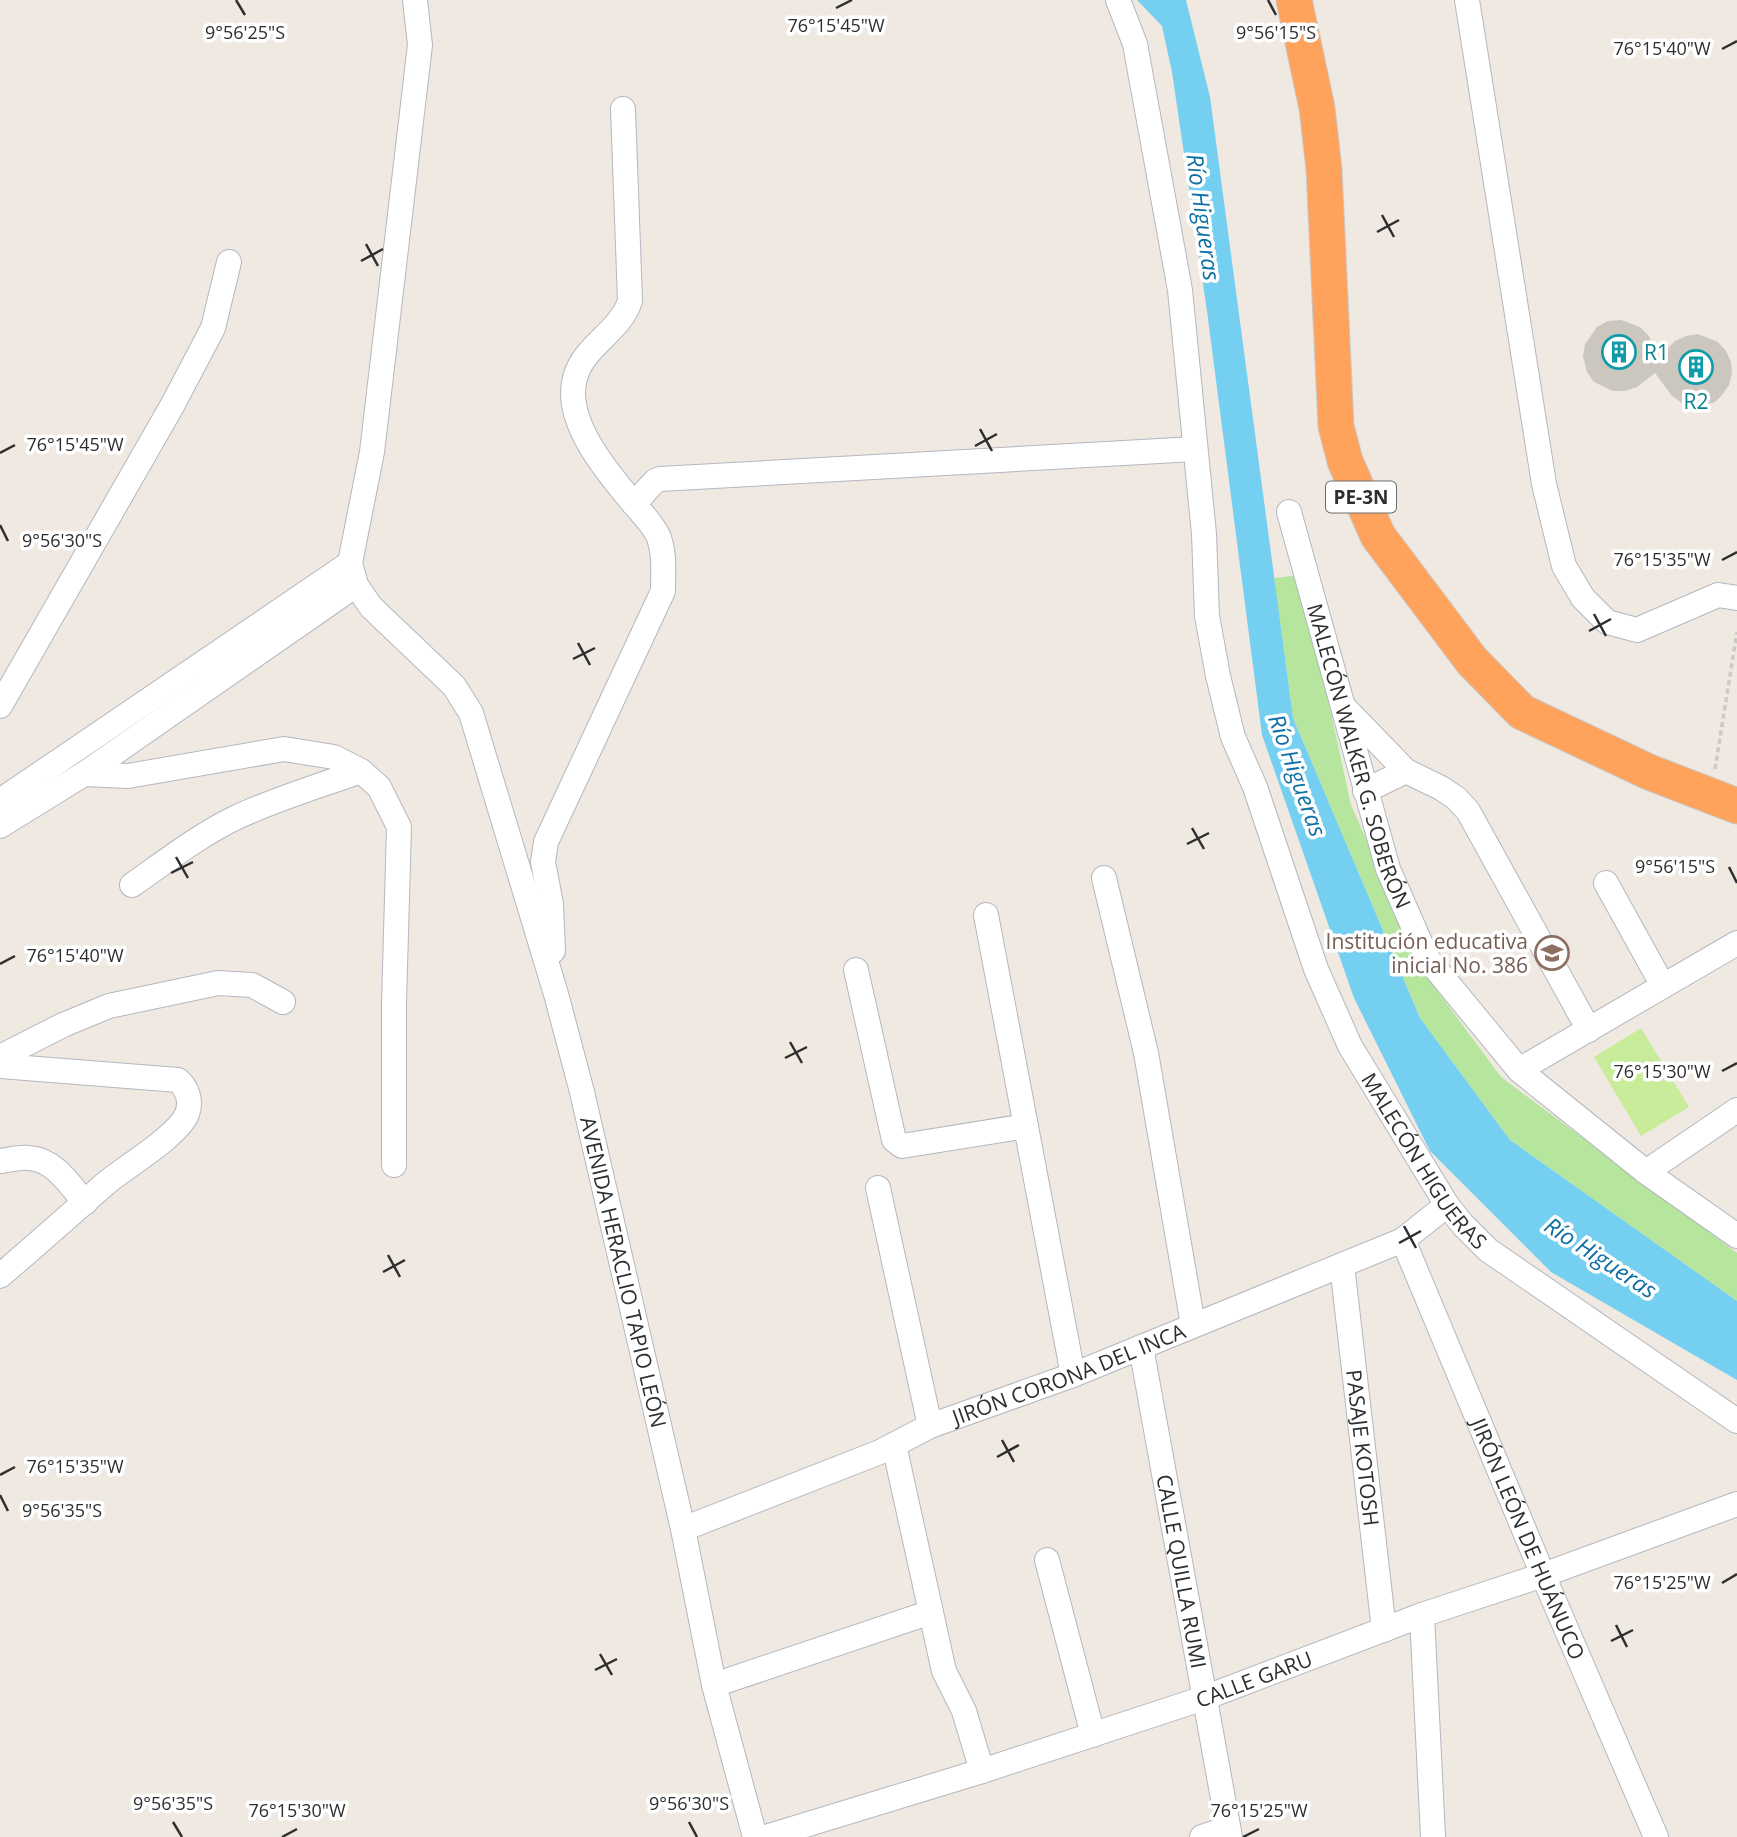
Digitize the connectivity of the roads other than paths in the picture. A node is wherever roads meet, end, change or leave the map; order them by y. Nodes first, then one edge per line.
1 (415, 0) edge
2 (1118, 0) edge
3 (1294, 0) edge
4 (1467, 0) edge
5 (623, 109) dead end
6 (229, 262) dead end
7 (1195, 449) junction
8 (634, 504) junction
9 (1289, 512) dead end
10 (353, 574) junction
11 (1737, 598) edge
12 (0, 706) edge
13 (1342, 706) junction
14 (361, 771) junction
15 (1406, 771) junction
16 (85, 774) junction
17 (1365, 791) junction
18 (0, 801) edge
19 (1724, 801) edge
20 (0, 826) edge
21 (1104, 878) dead end
22 (1606, 883) dead end
23 (132, 885) dead end
24 (986, 915) dead end
25 (1735, 948) edge
26 (856, 970) dead end
27 (1663, 986) junction
28 (556, 994) junction
29 (283, 1002) dead end
30 (1589, 1030) junction
31 (0, 1057) edge
32 (0, 1066) edge
33 (1519, 1070) junction
34 (1737, 1110) edge
35 (1026, 1126) junction
36 (0, 1161) edge
37 (394, 1164) dead end
38 (1646, 1172) junction
39 (878, 1188) dead end
40 (85, 1203) junction
41 (1447, 1205) junction
42 (1737, 1236) edge
43 (1403, 1240) junction
44 (1342, 1265) junction
45 (0, 1276) edge
46 (1193, 1325) junction
47 (1141, 1347) junction
48 (1073, 1375) junction
49 (1737, 1421) edge
50 (930, 1426) junction
51 (894, 1445) junction
52 (1737, 1504) edge
53 (682, 1529) junction
54 (1047, 1560) dead end
55 (1543, 1575) junction
56 (932, 1612) junction
57 (1422, 1615) junction
58 (1384, 1630) junction
59 (714, 1685) junction
60 (1203, 1698) junction
61 (1093, 1735) junction
62 (982, 1771) junction
63 (1229, 1833) edge
64 (755, 1837) edge
65 (766, 1837) edge
66 (1202, 1837) edge
67 (1433, 1837) edge
68 (1656, 1837) edge

1 - 10 street
2 - 7 street, MALECÓN HIGUERAS
3 - 19 highway, PE-3N
4 - 11 street
5 - 8 street
6 - 12 street
7 - 8 street
7 - 41 street, MALECÓN HIGUERAS
8 - 28 street
9 - 13 street, MALECÓN WALKER G. SOBERÓN
10 - 16 street
10 - 18 street
10 - 28 street, AVENIDA HERACLIO TAPIO LEÓN
13 - 15 street
13 - 17 street, MALECÓN WALKER G. SOBERÓN
14 - 16 street
14 - 23 street
14 - 37 street
15 - 17 street
15 - 30 street
16 - 20 street
17 - 33 street, MALECÓN WALKER G. SOBERÓN
21 - 46 street
22 - 27 street
24 - 35 street
25 - 27 street
26 - 35 street
27 - 30 street
28 - 53 street, AVENIDA HERACLIO TAPIO LEÓN
29 - 31 street
30 - 33 street
32 - 40 street
33 - 38 street, MALECÓN WALKER G. SOBERÓN
34 - 38 street
35 - 48 street
36 - 40 street
38 - 42 street, MALECÓN WALKER G. SOBERÓN
39 - 50 street
40 - 45 street
41 - 43 street, JIRÓN CORONA DEL INCA
41 - 49 street, MALECÓN HIGUERAS
43 - 44 street, JIRÓN CORONA DEL INCA
43 - 55 street, JIRÓN LEÓN DE HUÁNUCO
44 - 46 street, JIRÓN CORONA DEL INCA
44 - 58 street, PASAJE KOTOSH
46 - 47 street, JIRÓN CORONA DEL INCA
47 - 48 street, JIRÓN CORONA DEL INCA
47 - 60 street, CALLE QUILLA RUMI
48 - 50 street, JIRÓN CORONA DEL INCA
50 - 51 street, JIRÓN CORONA DEL INCA
51 - 53 street, JIRÓN CORONA DEL INCA
51 - 56 street
52 - 55 street, CALLE GARU
53 - 59 street, AVENIDA HERACLIO TAPIO LEÓN
54 - 61 street
55 - 57 street, CALLE GARU
55 - 68 street, JIRÓN LEÓN DE HUÁNUCO
56 - 59 street
56 - 62 street
57 - 58 street, CALLE GARU
57 - 67 street
58 - 60 street, CALLE GARU
59 - 64 street, AVENIDA HERACLIO TAPIO LEÓN
60 - 61 street, CALLE GARU
60 - 63 street, CALLE QUILLA RUMI
61 - 62 street, CALLE GARU
62 - 65 street, CALLE GARU
63 - 66 street

